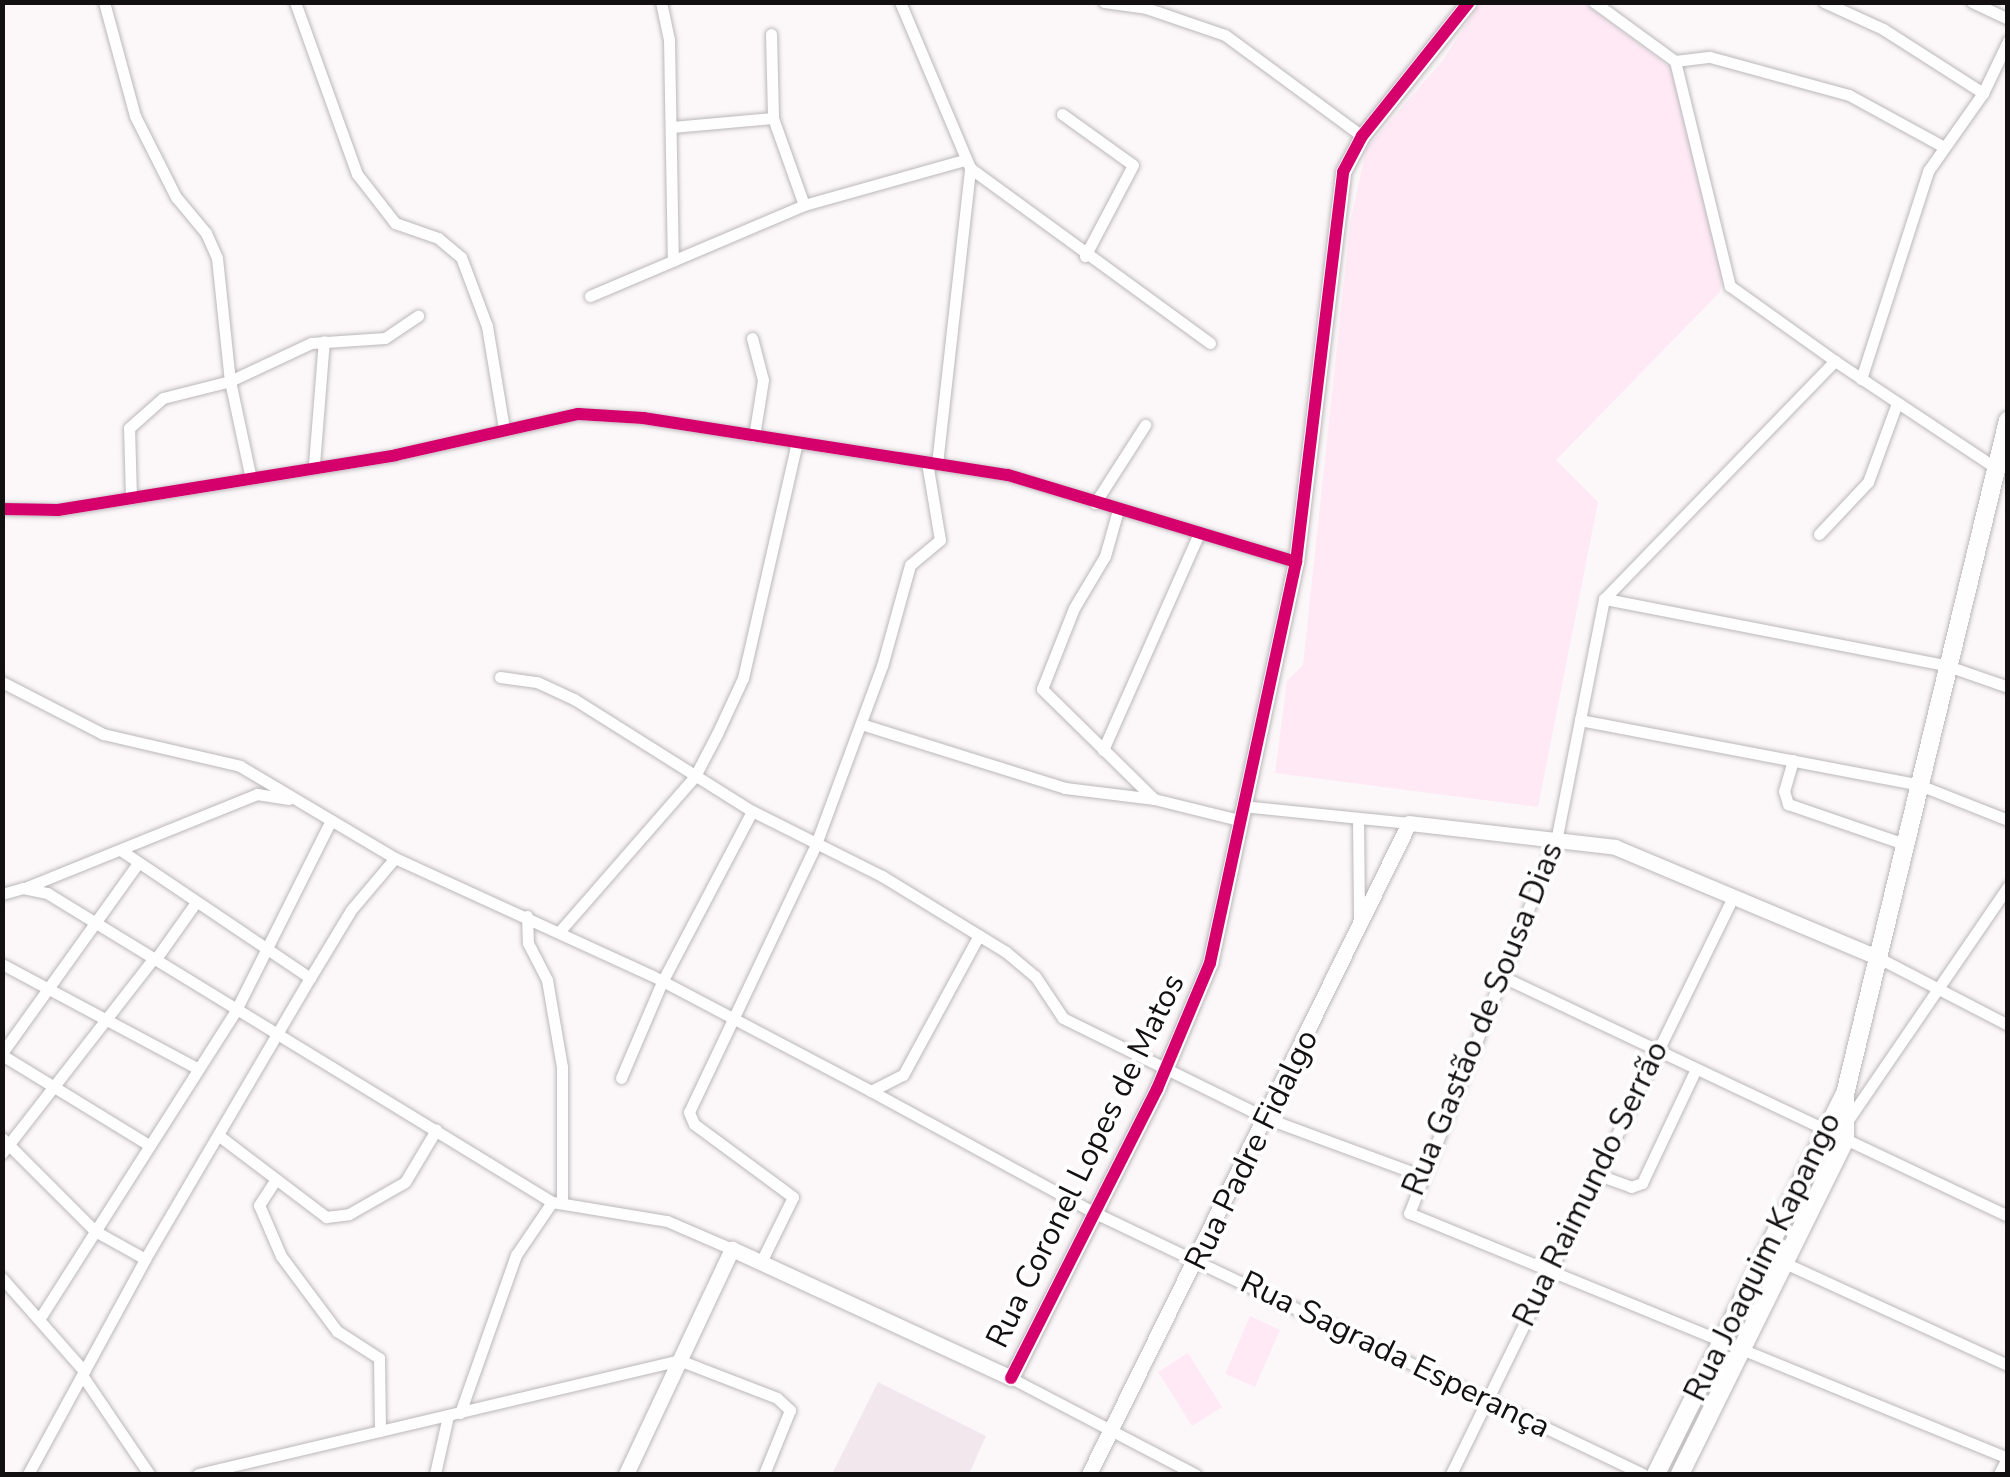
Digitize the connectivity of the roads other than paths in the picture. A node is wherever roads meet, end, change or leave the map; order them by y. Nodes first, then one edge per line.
1 (104, 2) edge
2 (295, 2) edge
3 (661, 2) edge
4 (900, 2) edge
5 (1104, 2) edge
6 (1469, 2) edge
7 (1594, 2) edge
8 (1824, 2) edge
9 (1972, 2) edge
10 (2008, 20) edge
11 (771, 34) dead end
12 (2008, 41) edge
13 (1676, 61) junction
14 (1983, 93) junction
15 (1062, 114) dead end
16 (773, 118) junction
17 (672, 128) junction
18 (1362, 136) junction
19 (1942, 146) junction
20 (967, 164) junction
21 (804, 205) junction
22 (1085, 256) junction
23 (674, 261) junction
24 (590, 296) dead end
25 (418, 316) dead end
26 (752, 338) dead end
27 (324, 340) junction
28 (1210, 344) dead end
29 (1835, 361) junction
30 (1861, 379) junction
31 (230, 382) junction
32 (1897, 404) junction
33 (2008, 420) edge
34 (1144, 425) dead end
35 (504, 429) junction
36 (754, 436) junction
37 (798, 443) junction
38 (932, 463) junction
39 (314, 464) junction
40 (1996, 468) junction
41 (250, 479) junction
42 (130, 498) junction
43 (1095, 503) junction
44 (2, 509) edge
45 (1118, 510) junction
46 (1199, 533) junction
47 (1819, 534) dead end
48 (1296, 562) junction
49 (1604, 599) junction
50 (1945, 665) junction
51 (500, 677) dead end
52 (3, 680) edge
53 (2008, 687) edge
54 (1580, 720) junction
55 (861, 724) junction
56 (1102, 750) junction
57 (1793, 760) junction
58 (695, 776) junction
59 (1917, 784) junction
60 (1154, 799) junction
61 (297, 800) junction
62 (752, 811) junction
63 (1240, 813) junction
64 (1358, 819) junction
65 (331, 820) junction
66 (2008, 820) edge
67 (1409, 823) junction
68 (1557, 836) junction
69 (816, 844) junction
70 (1904, 844) junction
71 (122, 851) junction
72 (395, 858) junction
73 (138, 863) junction
74 (2008, 886) edge
75 (23, 888) junction
76 (2, 894) edge
77 (1734, 895) junction
78 (196, 902) junction
79 (2002, 904) edge
80 (527, 916) junction
81 (96, 923) junction
82 (1359, 928) junction
83 (559, 932) junction
84 (979, 935) junction
85 (270, 951) junction
86 (1877, 957) junction
87 (154, 960) junction
88 (2, 964) edge
89 (1501, 976) junction
90 (310, 978) junction
91 (662, 982) junction
92 (49, 988) junction
93 (1935, 989) junction
94 (236, 1010) junction
95 (108, 1022) junction
96 (736, 1022) junction
97 (2008, 1025) edge
98 (279, 1033) junction
99 (1656, 1050) junction
100 (2, 1054) edge
101 (197, 1068) junction
102 (1166, 1069) junction
103 (1696, 1069) junction
104 (620, 1078) dead end
105 (54, 1088) junction
106 (871, 1091) junction
107 (1845, 1094) junction
108 (1266, 1118) junction
109 (1848, 1120) junction
110 (436, 1130) junction
111 (1822, 1130) junction
112 (218, 1135) junction
113 (1845, 1140) junction
114 (5, 1145) edge
115 (148, 1145) junction
116 (1596, 1174) junction
117 (1420, 1175) junction
118 (276, 1179) junction
119 (557, 1202) junction
120 (1092, 1212) junction
121 (2008, 1216) edge
122 (95, 1231) junction
123 (732, 1249) junction
124 (1762, 1253) junction
125 (144, 1259) junction
126 (1198, 1259) junction
127 (761, 1262) junction
128 (1783, 1262) junction
129 (1548, 1275) junction
130 (2, 1278) edge
131 (40, 1318) junction
132 (1718, 1344) junction
133 (1739, 1352) junction
134 (679, 1360) junction
135 (2008, 1365) edge
136 (83, 1372) junction
137 (1011, 1378) junction
138 (1693, 1396) junction
139 (1486, 1400) junction
140 (1712, 1407) junction
141 (454, 1414) junction
142 (1681, 1422) junction
143 (380, 1432) junction
144 (1699, 1432) junction
145 (1110, 1433) junction
146 (2007, 1457) edge
147 (1453, 1473) edge
148 (28, 1474) edge
149 (149, 1474) edge
150 (198, 1474) edge
151 (434, 1474) edge
152 (626, 1474) edge
153 (764, 1474) edge
154 (1090, 1474) edge
155 (1196, 1474) edge
156 (1643, 1474) edge
157 (1656, 1474) edge
158 (1680, 1474) edge
159 (1999, 1474) edge

1 - 31 street
2 - 35 street
3 - 17 street
4 - 20 street
5 - 18 street
6 - 18 street, Rua Coronel Lopes de Matos
7 - 13 street
8 - 14 street
9 - 10 street
11 - 16 street
12 - 14 street
13 - 19 street
13 - 29 street
14 - 19 street
15 - 22 street
16 - 17 street
16 - 21 street
17 - 23 street
18 - 48 street, Rua Coronel Lopes de Matos
19 - 30 street
20 - 21 street
20 - 22 street
20 - 38 street
21 - 23 street
22 - 28 street
23 - 24 street
25 - 27 street
26 - 36 street
27 - 31 street
27 - 39 street
29 - 30 street
29 - 49 street
30 - 32 street
31 - 41 street
31 - 42 street
32 - 40 street
32 - 47 street
33 - 40 main road
34 - 43 street
35 - 36 street
35 - 39 street
36 - 37 street
37 - 38 street
37 - 58 street
38 - 43 street
38 - 55 street
39 - 41 street
40 - 50 main road
41 - 42 street
42 - 44 street
43 - 45 street
45 - 46 street
45 - 56 street
46 - 48 street
46 - 56 street
48 - 63 street, Rua Coronel Lopes de Matos
49 - 50 street
49 - 54 street, Rua Gastão de Sousa Dias
50 - 53 street
50 - 59 main road
51 - 58 street
52 - 61 street, Rua Sagrada Esperança
54 - 57 street
54 - 68 street, Rua Gastão de Sousa Dias
55 - 60 street
55 - 69 street
56 - 60 street
57 - 59 street
57 - 70 street
58 - 62 street
58 - 83 street
59 - 66 street
59 - 70 main road
60 - 63 street
61 - 65 street, Rua Sagrada Esperança
61 - 71 street
62 - 69 street
62 - 91 street
63 - 64 street
63 - 102 street, Rua Coronel Lopes de Matos
64 - 67 street
64 - 82 street
65 - 72 street, Rua Sagrada Esperança
65 - 85 street
67 - 68 street
67 - 82 street, Rua Padre Fidalgo
68 - 77 street
68 - 89 street, Rua Gastão de Sousa Dias
69 - 84 street
69 - 96 street
70 - 86 main road
71 - 73 street
71 - 75 street
72 - 80 street, Rua Sagrada Esperança
72 - 90 street
73 - 78 street
73 - 81 street
74 - 79 street
75 - 76 street
75 - 81 street
77 - 86 street
77 - 99 street, Rua Raimundo Serrão
78 - 85 street
78 - 87 street
79 - 93 street
80 - 83 street, Rua Sagrada Esperança
80 - 119 street
81 - 87 street
81 - 92 street
82 - 108 street, Rua Padre Fidalgo
83 - 91 street, Rua Sagrada Esperança
84 - 102 street
84 - 106 street
85 - 90 street
85 - 94 street
86 - 93 street
86 - 107 main road
87 - 94 street
87 - 95 street
88 - 92 street
89 - 99 street
89 - 117 street, Rua Gastão de Sousa Dias
90 - 98 street
91 - 96 street, Rua Sagrada Esperança
91 - 104 street
92 - 95 street
92 - 100 street
93 - 97 street
93 - 109 street
94 - 98 street
94 - 101 street
95 - 101 street
95 - 105 street
96 - 106 street, Rua Sagrada Esperança
96 - 127 street
98 - 110 street
98 - 112 street
99 - 103 street
99 - 116 street, Rua Raimundo Serrão
100 - 105 street
101 - 115 street
102 - 108 street
102 - 120 street, Rua Coronel Lopes de Matos
103 - 111 street
103 - 116 street
105 - 114 street
105 - 115 street
106 - 120 street, Rua Sagrada Esperança
107 - 109 main road, Rua Joaquim Kapango
107 - 111 main road, Rua Joaquim Kapango
108 - 117 street
108 - 126 street, Rua Padre Fidalgo
109 - 113 main road, Rua Joaquim Kapango
110 - 118 street
110 - 119 street
111 - 113 street
111 - 124 main road, Rua Joaquim Kapango
112 - 118 street
112 - 125 street
113 - 121 street
113 - 128 main road, Rua Joaquim Kapango
114 - 122 street
115 - 122 street
116 - 129 street, Rua Raimundo Serrão
117 - 129 street, Rua Gastão de Sousa Dias
118 - 143 street
119 - 123 street
119 - 141 street
120 - 126 street, Rua Sagrada Esperança
120 - 137 street, Rua Coronel Lopes de Matos
122 - 125 street
122 - 131 street
123 - 127 street
123 - 134 street
124 - 128 street
124 - 132 main road, Rua Joaquim Kapango
125 - 136 street
126 - 139 street, Rua Sagrada Esperança
126 - 145 street, Rua Padre Fidalgo
127 - 137 street
128 - 133 main road, Rua Joaquim Kapango
128 - 135 street
129 - 132 street, Rua Gastão de Sousa Dias
129 - 139 street, Rua Raimundo Serrão
130 - 131 street
131 - 136 street
132 - 133 street, Rua Gastão de Sousa Dias
132 - 138 main road, Rua Joaquim Kapango
133 - 140 main road, Rua Joaquim Kapango
133 - 146 street, Rua Gastão de Sousa Dias
134 - 141 street
134 - 152 street
134 - 153 street
136 - 148 street
136 - 149 street
137 - 145 street
138 - 140 main road
138 - 142 main road, Rua Joaquim Kapango
139 - 147 street, Rua Raimundo Serrão
139 - 156 street, Rua Sagrada Esperança
140 - 144 main road, Rua Joaquim Kapango
141 - 143 street
141 - 151 street
142 - 144 main road
142 - 157 main road, Rua Joaquim Kapango
143 - 150 street
144 - 158 main road, Rua Joaquim Kapango
145 - 154 street, Rua Padre Fidalgo
145 - 155 street
146 - 159 street

